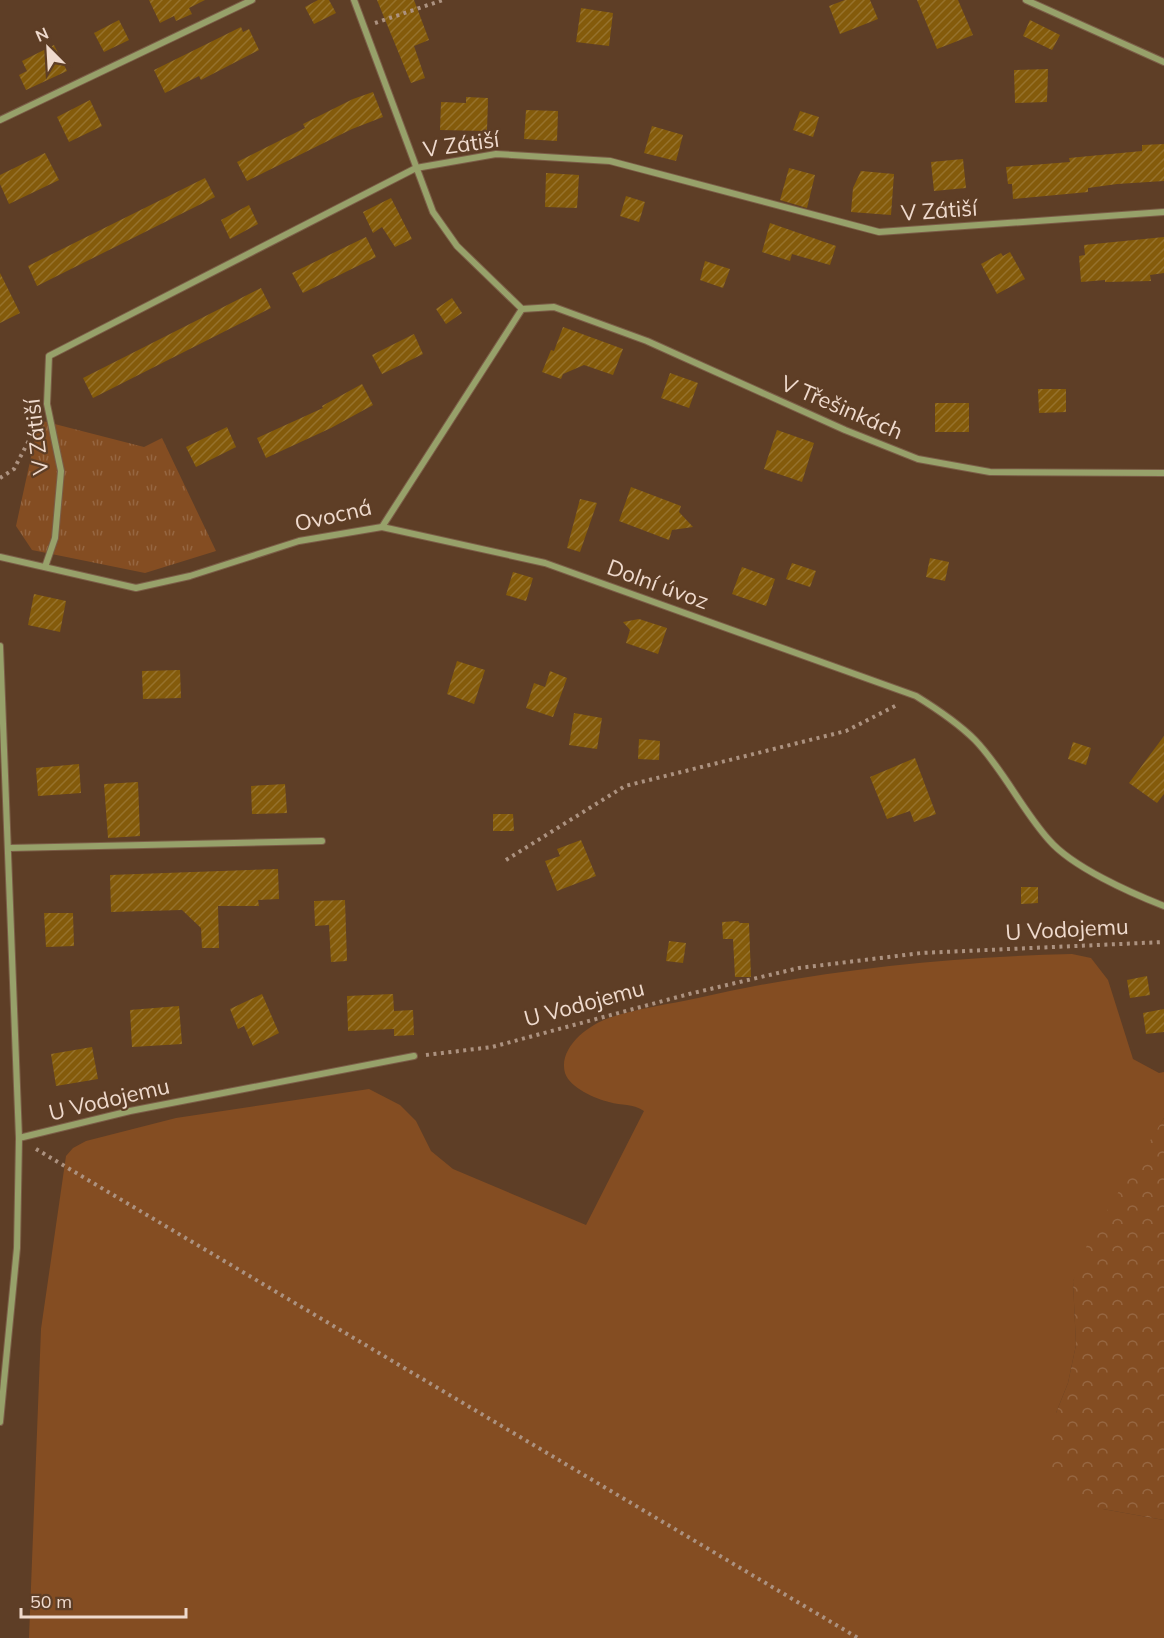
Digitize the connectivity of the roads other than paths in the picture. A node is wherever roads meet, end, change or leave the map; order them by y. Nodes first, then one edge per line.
1 (252, 0) edge
2 (354, 0) edge
3 (1026, 0) edge
4 (1164, 62) edge
5 (0, 120) edge
6 (416, 168) junction
7 (1164, 212) edge
8 (522, 309) junction
9 (1164, 473) edge
10 (382, 527) junction
11 (0, 557) edge
12 (45, 567) junction
13 (0, 646) edge
14 (2, 729) edge
15 (322, 841) dead end
16 (9, 848) junction
17 (1164, 906) edge
18 (414, 1056) road end
19 (19, 1138) junction
20 (0, 1422) edge

1 - 5 street
2 - 6 street
3 - 4 street
6 - 7 street, V Zátiší
6 - 8 street
6 - 12 street, V Zátiší
8 - 9 street, V Třešinkách
8 - 10 street, Ovocná
10 - 12 street, Ovocná
10 - 17 street, Dolní úvoz
11 - 12 street, Ovocná
13 - 14 street, U Vodojemu
14 - 16 street, U Vodojemu
15 - 16 street
16 - 19 street, U Vodojemu
18 - 19 street, U Vodojemu
19 - 20 street, U Vodojemu

